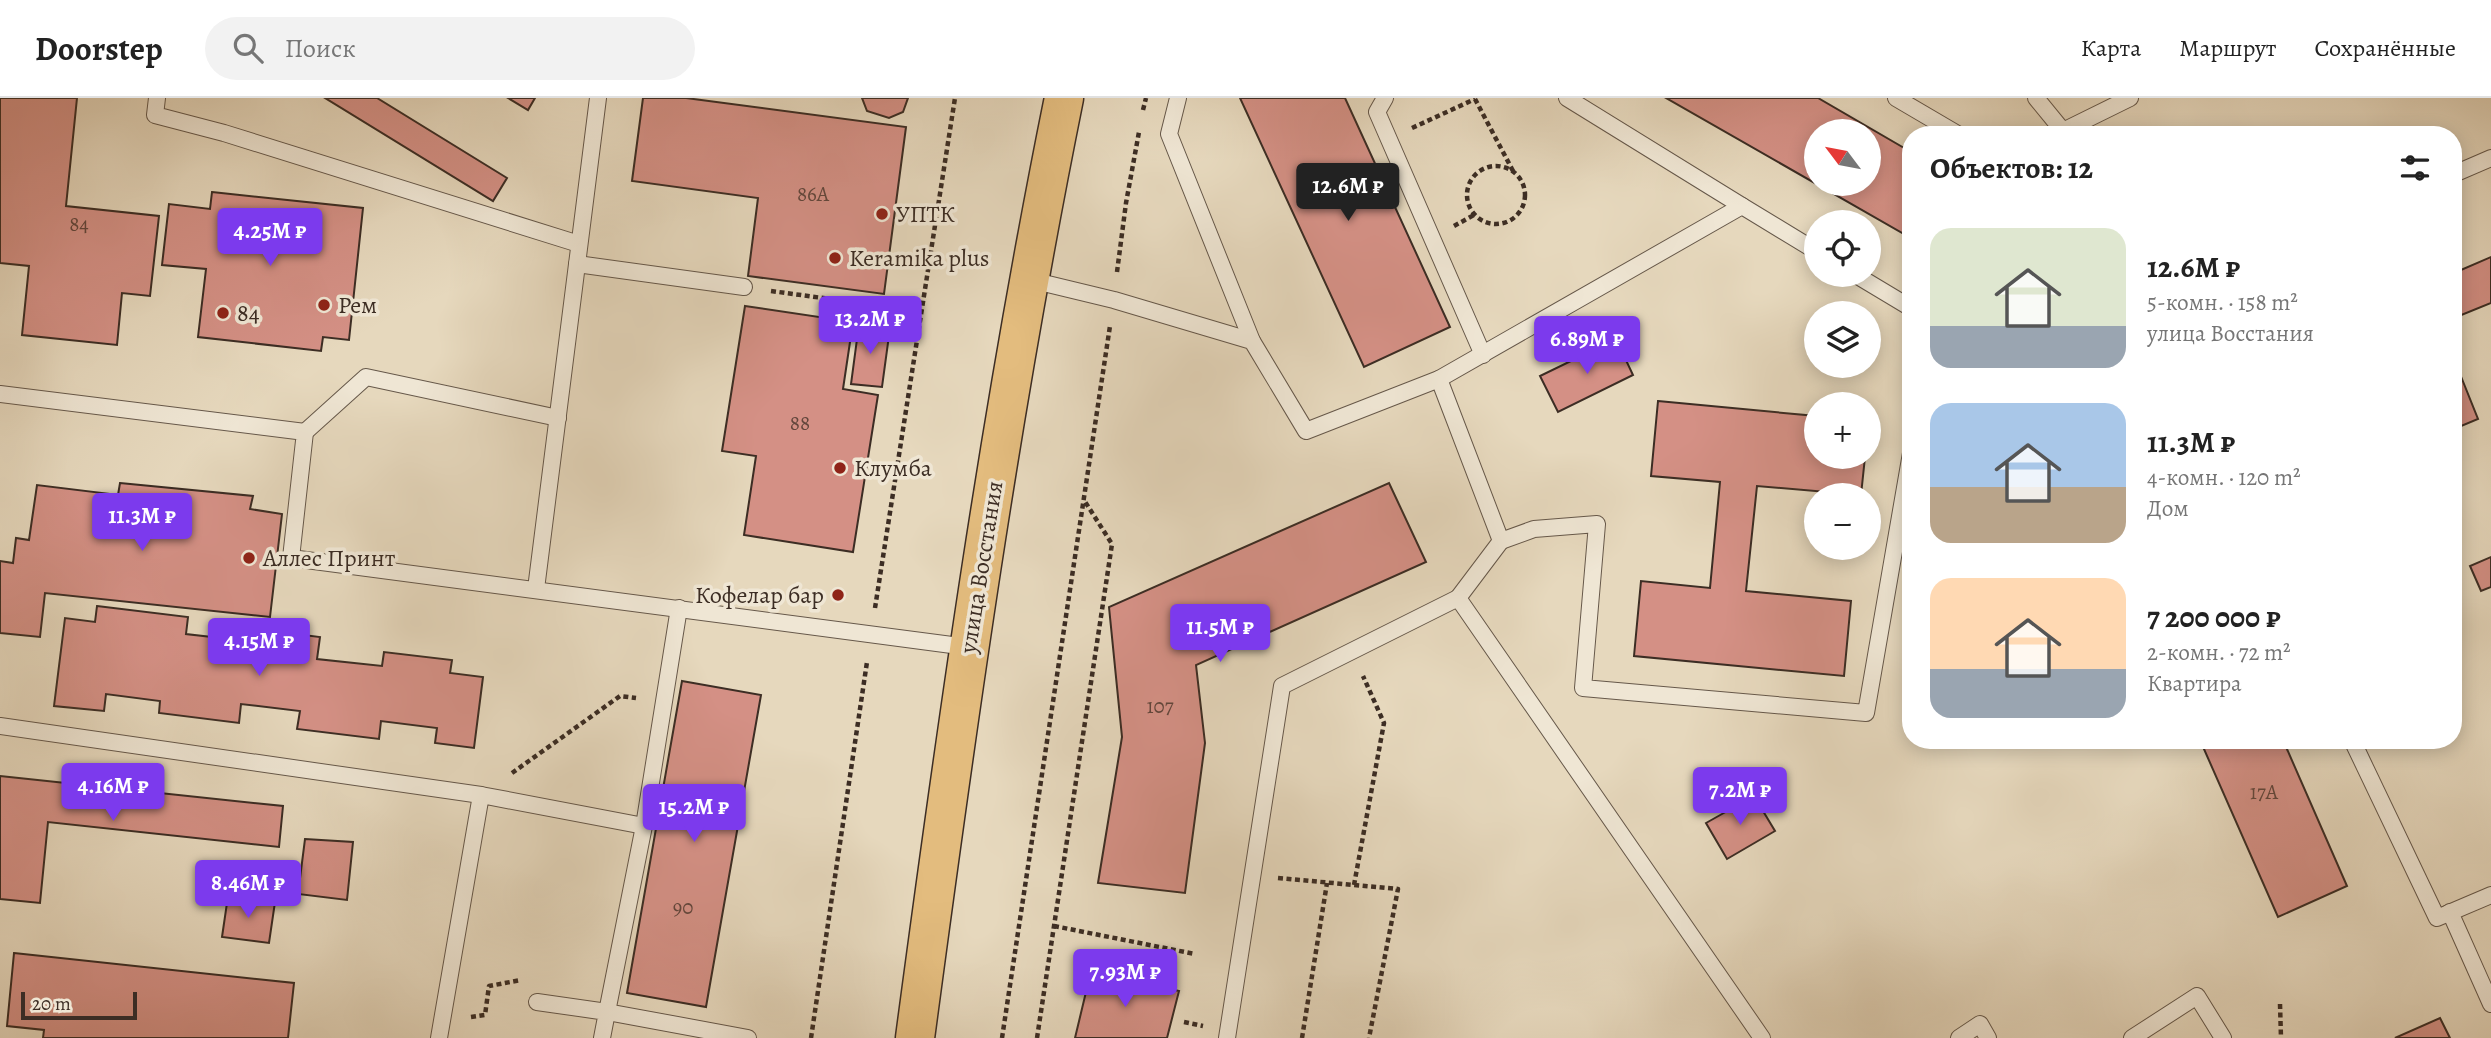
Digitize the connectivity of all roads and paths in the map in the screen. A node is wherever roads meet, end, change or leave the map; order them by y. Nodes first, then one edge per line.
1 (157, 98) edge
2 (598, 98) edge
3 (955, 98) edge
4 (1064, 98) edge
5 (1146, 98) edge
6 (1178, 98) edge
7 (1385, 98) edge
8 (1567, 98) edge
9 (1896, 98) edge
10 (2036, 98) edge
11 (2130, 98) edge
12 (1475, 99) edge
13 (1944, 126) edge
14 (2058, 126) edge
15 (2076, 126) edge
16 (1388, 139) junction
17 (2491, 158) edge
18 (1513, 171) junction
19 (2462, 171) edge
20 (1742, 205) junction
21 (579, 244) junction
22 (1804, 244) edge
23 (577, 264) junction
24 (1027, 279) junction
25 (744, 287) joint
26 (1875, 287) edge
27 (1114, 300) junction
28 (1902, 303) edge
29 (919, 311) junction
30 (1252, 341) junction
31 (1483, 355) junction
32 (1439, 380) junction
33 (0, 394) edge
34 (558, 418) junction
35 (305, 432) junction
36 (1083, 499) junction
37 (1902, 505) edge
38 (1501, 541) junction
39 (536, 589) junction
40 (1458, 598) junction
41 (679, 608) junction
42 (871, 634) junction
43 (967, 647) junction
44 (1352, 652) junction
45 (665, 701) junction
46 (0, 726) edge
47 (2356, 749) edge
48 (481, 795) junction
49 (644, 826) junction
50 (1252, 875) junction
51 (1327, 883) junction
52 (1354, 885) junction
53 (2491, 895) edge
54 (2450, 912) junction
55 (1054, 926) junction
56 (1195, 954) dead end
57 (537, 1002) dead end
58 (2280, 1004) dead end
59 (2491, 1004) edge
60 (607, 1012) junction
61 (439, 1038) edge
62 (602, 1038) edge
63 (748, 1038) edge
64 (811, 1038) edge
65 (915, 1038) edge
66 (1002, 1038) edge
67 (1037, 1038) edge
68 (1227, 1038) edge
69 (1302, 1038) edge
70 (1369, 1038) edge
71 (1762, 1038) edge
72 (1959, 1038) edge
73 (1989, 1038) edge
74 (2132, 1038) edge
75 (2223, 1038) edge
76 (2281, 1038) edge

1 - 21 lane
2 - 21 lane
3 - 29 path
4 - 24 main road, улица Восстания
5 - 27 path
6 - 30 lane
7 - 16 lane
8 - 20 lane
9 - 13 lane
10 - 14 lane
11 - 15 lane
12 - 16 path
12 - 18 path
16 - 31 lane
17 - 19 lane
18 - 18 path
20 - 22 lane
20 - 31 lane
21 - 23 lane
23 - 25 lane
23 - 34 lane
24 - 27 lane
24 - 43 main road, улица Восстания
25 - 29 path
26 - 28 lane
27 - 30 lane
27 - 36 path
29 - 42 path
30 - 32 lane
31 - 32 lane
32 - 38 lane
33 - 35 lane
34 - 35 lane
34 - 39 lane
35 - 39 lane
36 - 55 path
36 - 66 path
37 - 38 lane
38 - 40 lane
39 - 41 lane
40 - 44 lane
40 - 71 lane
41 - 42 lane
41 - 45 lane
42 - 43 lane
42 - 64 path
43 - 65 main road, улица Восстания
44 - 50 lane
44 - 52 path
45 - 48 path
45 - 49 lane
46 - 48 lane
47 - 54 lane
48 - 49 lane
48 - 61 lane
49 - 60 lane
50 - 51 path
50 - 68 lane
51 - 52 path
51 - 69 path
52 - 70 path
53 - 54 lane
54 - 59 lane
55 - 56 path
55 - 67 path
57 - 60 lane
58 - 76 path
60 - 62 lane
60 - 63 lane
72 - 73 lane
74 - 75 lane

